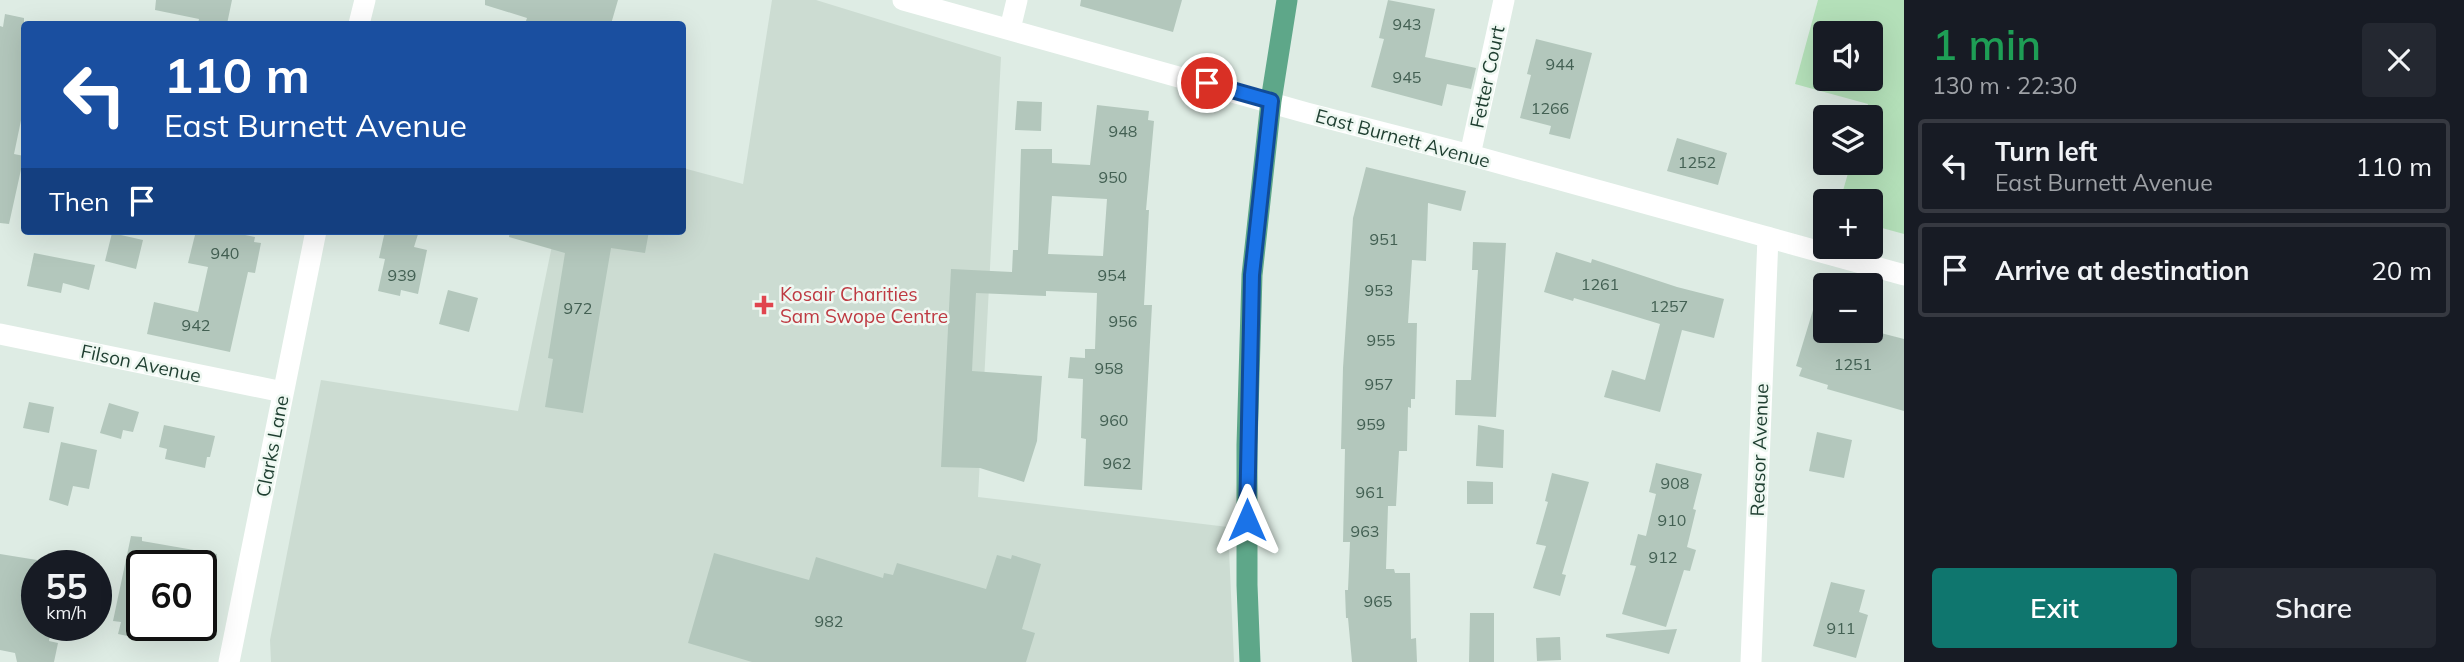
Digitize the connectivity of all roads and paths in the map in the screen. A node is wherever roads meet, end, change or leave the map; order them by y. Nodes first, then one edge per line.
1 (365, 0) edge
2 (903, 0) edge
3 (1017, 0) edge
4 (1287, 0) edge
5 (1504, 0) edge
6 (360, 21) edge
7 (1010, 29) junction
8 (1271, 101) junction
9 (1470, 155) junction
10 (315, 235) edge
11 (1768, 237) junction
12 (1904, 275) edge
13 (0, 334) edge
14 (283, 392) junction
15 (229, 662) edge
16 (1250, 662) edge
17 (1751, 662) edge

1 - 6 street
2 - 7 street, East Burnett Avenue
3 - 7 street
4 - 8 main road
5 - 9 street, Fetter Court
7 - 8 street, East Burnett Avenue
8 - 9 street, East Burnett Avenue
8 - 16 main road
9 - 11 street, East Burnett Avenue
10 - 14 street, Clarks Lane
11 - 12 street, East Burnett Avenue
11 - 17 street, Reasor Avenue
13 - 14 street, Filson Avenue
14 - 15 street, Clarks Lane

